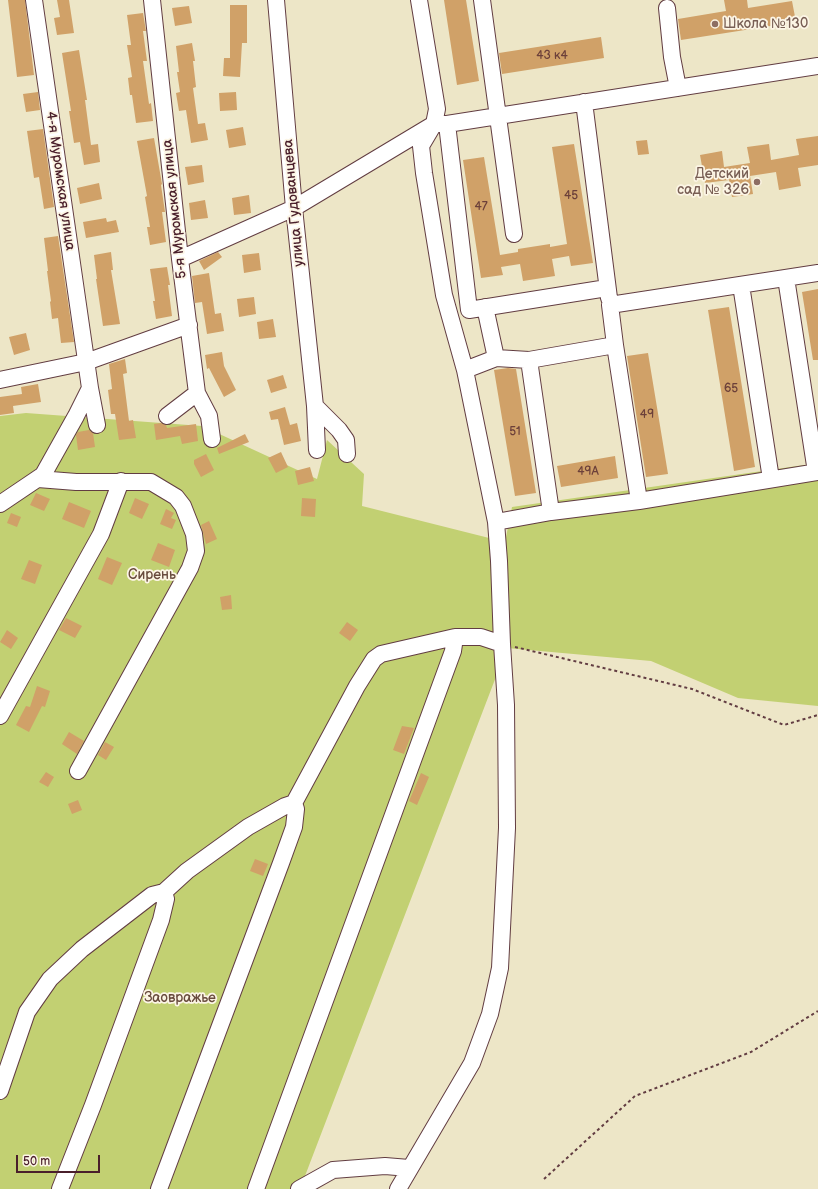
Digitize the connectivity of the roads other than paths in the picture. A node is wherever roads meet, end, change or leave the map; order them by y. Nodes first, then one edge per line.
1 (34, 0) edge
2 (152, 0) edge
3 (276, 0) edge
4 (419, 0) edge
5 (482, 0) edge
6 (667, 8) dead end
7 (818, 66) edge
8 (678, 88) junction
9 (584, 102) junction
10 (497, 116) junction
11 (440, 124) junction
12 (294, 208) junction
13 (514, 234) dead end
14 (180, 259) junction
15 (818, 273) edge
16 (786, 278) junction
17 (741, 285) junction
18 (607, 288) junction
19 (610, 305) junction
20 (485, 307) junction
21 (188, 325) junction
22 (614, 345) junction
23 (496, 358) junction
24 (529, 360) junction
25 (86, 362) junction
26 (465, 370) junction
27 (0, 380) edge
28 (90, 388) junction
29 (197, 393) junction
30 (315, 406) junction
31 (167, 416) dead end
32 (97, 425) dead end
33 (212, 439) dead end
34 (317, 450) dead end
35 (347, 454) dead end
36 (817, 472) edge
37 (38, 479) junction
38 (771, 479) junction
39 (121, 481) junction
40 (639, 500) junction
41 (0, 504) edge
42 (551, 512) junction
43 (496, 522) junction
44 (455, 637) junction
45 (502, 644) junction
46 (0, 716) edge
47 (78, 771) dead end
48 (294, 803) junction
49 (164, 892) junction
50 (0, 1091) edge
51 (409, 1168) junction
52 (60, 1189) edge
53 (159, 1189) edge
54 (256, 1189) edge
55 (299, 1189) edge
56 (398, 1189) edge

1 - 25 street, 4-я Муромская улица
2 - 14 street, 5-я Муромская улица
3 - 12 street, улица Гудованцева
4 - 11 street
5 - 10 street
6 - 8 street
7 - 8 street
8 - 9 street
9 - 10 street
9 - 18 street
10 - 11 street
10 - 13 street
11 - 12 street
11 - 20 street
11 - 26 street
12 - 14 street
12 - 30 street, улица Гудованцева
14 - 21 street, 5-я Муромская улица
15 - 16 street
16 - 17 street
16 - 36 street
17 - 19 street
17 - 38 street
18 - 19 street
18 - 20 street
19 - 22 street
20 - 23 street
21 - 25 street
21 - 29 street, 5-я Муромская улица
22 - 24 street
22 - 40 street
23 - 24 street
23 - 26 street
24 - 42 street
25 - 27 street
25 - 28 street, 4-я Муромская улица
26 - 43 street
28 - 32 street, 4-я Муромская улица
28 - 37 street
29 - 31 street
29 - 33 street, 5-я Муромская улица
30 - 34 street, улица Гудованцева
30 - 35 street
36 - 38 street
37 - 39 street
37 - 41 street
38 - 40 street
39 - 46 street
39 - 47 street
40 - 42 street
42 - 43 street
43 - 45 street
44 - 45 street
44 - 48 street
44 - 54 street
45 - 51 street
48 - 49 street
48 - 53 street
49 - 50 street
49 - 52 street
51 - 55 street
51 - 56 street

